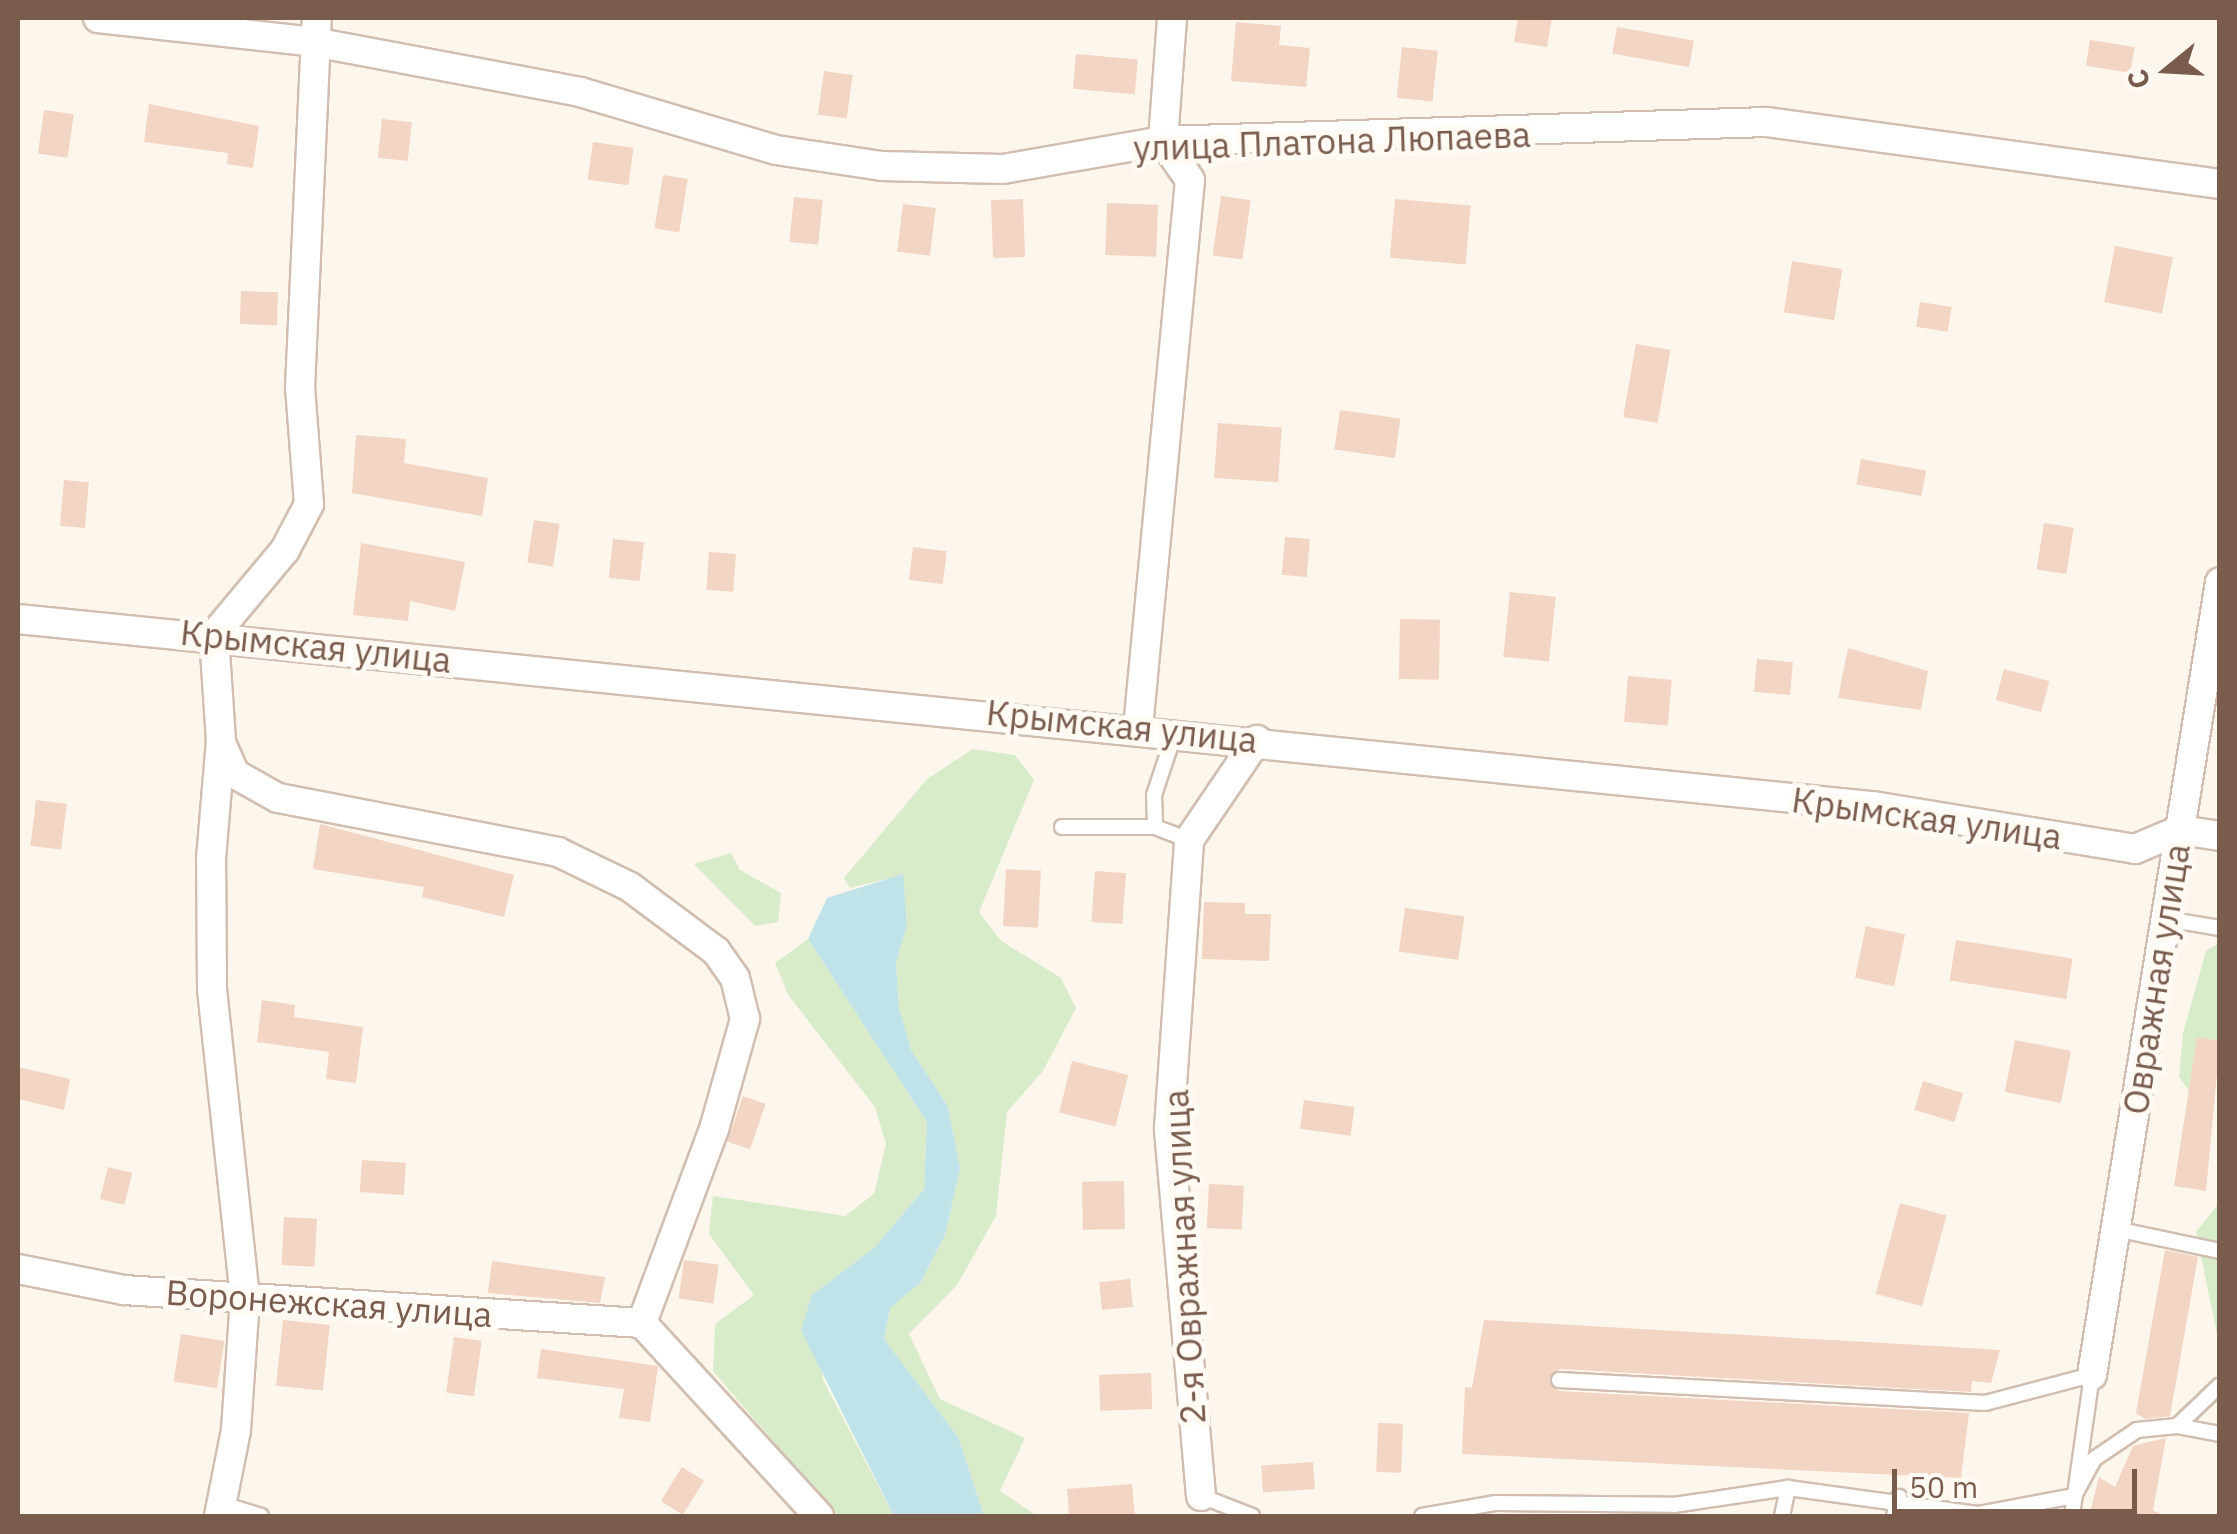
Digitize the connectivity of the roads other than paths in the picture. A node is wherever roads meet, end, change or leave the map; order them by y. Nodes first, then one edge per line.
1 (98, 18) edge
2 (1172, 18) edge
3 (316, 30) edge
4 (1163, 141) junction
5 (2220, 184) edge
6 (2220, 582) edge
7 (18, 619) edge
8 (214, 635) junction
9 (1138, 728) junction
10 (1175, 732) junction
11 (1257, 740) junction
12 (221, 742) junction
13 (1062, 826) dead end
14 (1155, 827) junction
15 (2180, 830) junction
16 (2220, 836) edge
17 (1189, 840) junction
18 (2166, 919) junction
19 (2220, 928) edge
20 (2116, 1228) junction
21 (2220, 1252) edge
22 (18, 1269) edge
23 (245, 1298) junction
24 (642, 1323) junction
25 (2092, 1375) junction
26 (1559, 1380) dead end
27 (2220, 1385) edge
28 (2177, 1426) junction
29 (2220, 1434) edge
30 (1788, 1488) junction
31 (1202, 1496) joint
32 (2074, 1496) junction
33 (1899, 1497) junction
34 (1583, 1500) junction
35 (220, 1510) edge
36 (1494, 1510) edge
37 (1674, 1511) edge
38 (262, 1516) edge
39 (819, 1516) edge
40 (1252, 1516) edge
41 (1422, 1516) edge
42 (1579, 1516) edge
43 (1782, 1516) edge
44 (1894, 1516) edge
45 (2072, 1516) edge

1 - 3 street, улица Платона Люпаева
2 - 4 street
3 - 4 street, улица Платона Люпаева
3 - 8 street
4 - 5 street, улица Платона Люпаева
4 - 9 street
6 - 15 street, Овражная улица
7 - 8 street, Крымская улица
8 - 9 street, Крымская улица
8 - 12 street
9 - 10 street, Крымская улица
10 - 11 street, Крымская улица
10 - 14 lane
11 - 15 street, Крымская улица
11 - 17 street
12 - 23 street
12 - 24 street
13 - 14 lane
14 - 17 lane
15 - 16 street
15 - 18 street, Овражная улица
17 - 31 street, 2-я Овражная улица
18 - 19 lane
18 - 20 street, Овражная улица
20 - 21 lane
20 - 25 street, Овражная улица
22 - 23 street, Воронежская улица
23 - 24 street, Воронежская улица
23 - 35 street
24 - 39 street
25 - 26 lane
25 - 32 lane
27 - 28 lane
28 - 29 lane
28 - 32 lane
30 - 33 lane
30 - 37 lane
30 - 43 lane
31 - 40 lane
32 - 33 lane
32 - 45 lane
33 - 44 lane
34 - 36 lane
34 - 37 lane
34 - 42 lane
35 - 38 lane
36 - 41 lane

